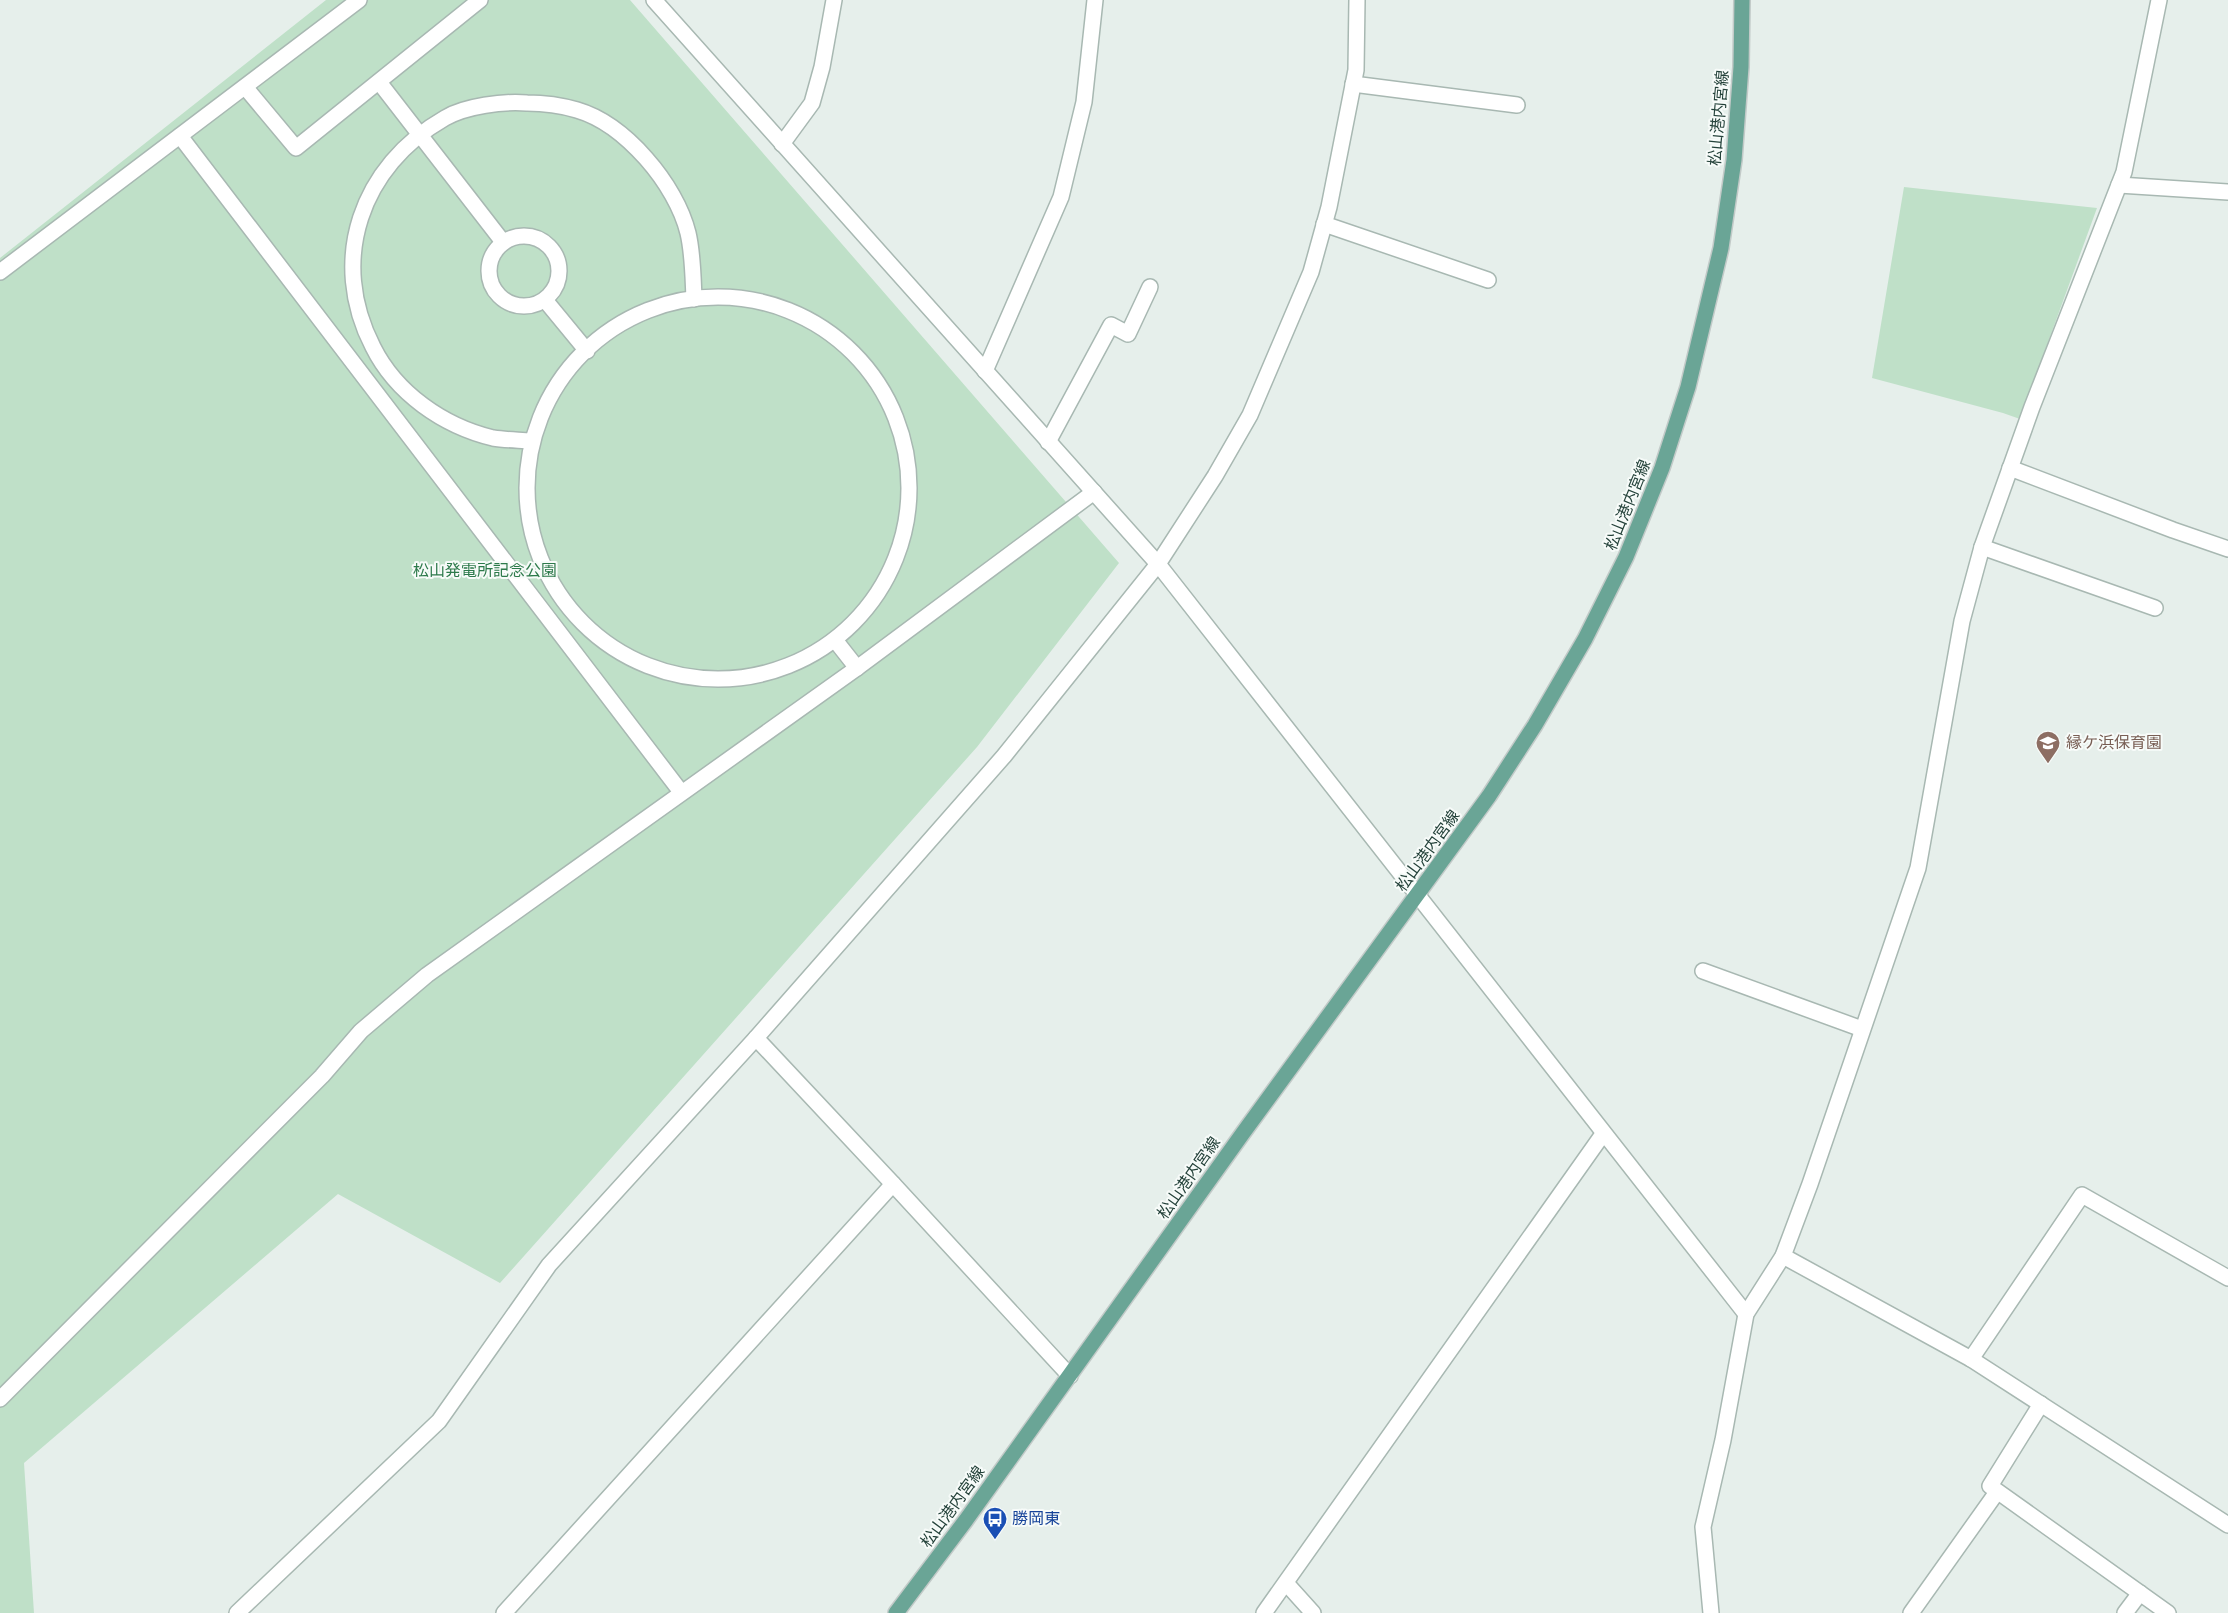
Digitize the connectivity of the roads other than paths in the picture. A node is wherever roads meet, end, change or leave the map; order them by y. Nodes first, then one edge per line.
1 (359, 0) edge
2 (480, 0) edge
3 (654, 0) edge
4 (834, 0) edge
5 (1096, 0) edge
6 (1357, 0) edge
7 (1742, 0) edge
8 (2159, 0) edge
9 (379, 82) junction
10 (1353, 84) junction
11 (245, 87) junction
12 (1517, 105) dead end
13 (180, 136) junction
14 (420, 136) junction
15 (782, 144) junction
16 (2118, 185) junction
17 (2228, 192) edge
18 (1324, 224) junction
19 (504, 242) junction
20 (0, 272) edge
21 (1488, 280) dead end
22 (1150, 287) dead end
23 (694, 299) junction
24 (545, 300) junction
25 (587, 351) junction
26 (985, 371) junction
27 (531, 441) junction
28 (1048, 442) junction
29 (2010, 468) junction
30 (1094, 492) junction
31 (1982, 547) junction
32 (2228, 549) edge
33 (1158, 564) junction
34 (2155, 608) dead end
35 (835, 640) junction
36 (857, 668) junction
37 (681, 792) junction
38 (1417, 897) junction
39 (1703, 971) dead end
40 (1862, 1029) junction
41 (756, 1038) junction
42 (1602, 1134) junction
43 (893, 1184) junction
44 (1783, 1256) junction
45 (2228, 1278) edge
46 (1746, 1314) junction
47 (1971, 1359) junction
48 (1070, 1376) junction
49 (0, 1399) edge
50 (2041, 1404) junction
51 (1997, 1492) junction
52 (2228, 1524) edge
53 (1286, 1583) junction
54 (2140, 1592) junction
55 (237, 1613) edge
56 (504, 1613) edge
57 (896, 1613) edge
58 (1264, 1613) edge
59 (1313, 1613) edge
60 (1711, 1613) edge
61 (1911, 1613) edge
62 (2125, 1613) edge
63 (2168, 1613) edge

1 - 11 street
2 - 9 street
3 - 15 street
4 - 15 street
5 - 26 street
6 - 10 street
7 - 38 main road, 松山港内宮線
8 - 16 street
9 - 11 street
9 - 14 street
10 - 12 street
10 - 18 street
11 - 13 street
13 - 20 street
13 - 37 street
14 - 19 street
14 - 23 street
14 - 27 street
15 - 26 street
16 - 17 street
16 - 29 street
18 - 21 street
18 - 33 street
19 - 24 street
19 - 24 street
22 - 28 street
23 - 25 street
23 - 35 street
24 - 25 street
25 - 27 street
26 - 28 street
27 - 35 street
28 - 30 street
29 - 31 street
29 - 32 street
30 - 33 street
30 - 36 street
31 - 34 street
31 - 40 street
33 - 38 street
33 - 41 street
35 - 36 street
36 - 37 street
37 - 49 street
38 - 42 street
38 - 48 main road, 松山港内宮線
39 - 40 street
40 - 44 street
41 - 43 street
41 - 55 street
42 - 46 street
42 - 53 street
43 - 48 street
43 - 56 street
44 - 46 street
44 - 47 street
45 - 47 street
46 - 60 street
47 - 50 street
48 - 57 main road, 松山港内宮線
50 - 51 street
50 - 52 street
51 - 54 street
51 - 61 street
53 - 58 street
53 - 59 street
54 - 62 street
54 - 63 street

